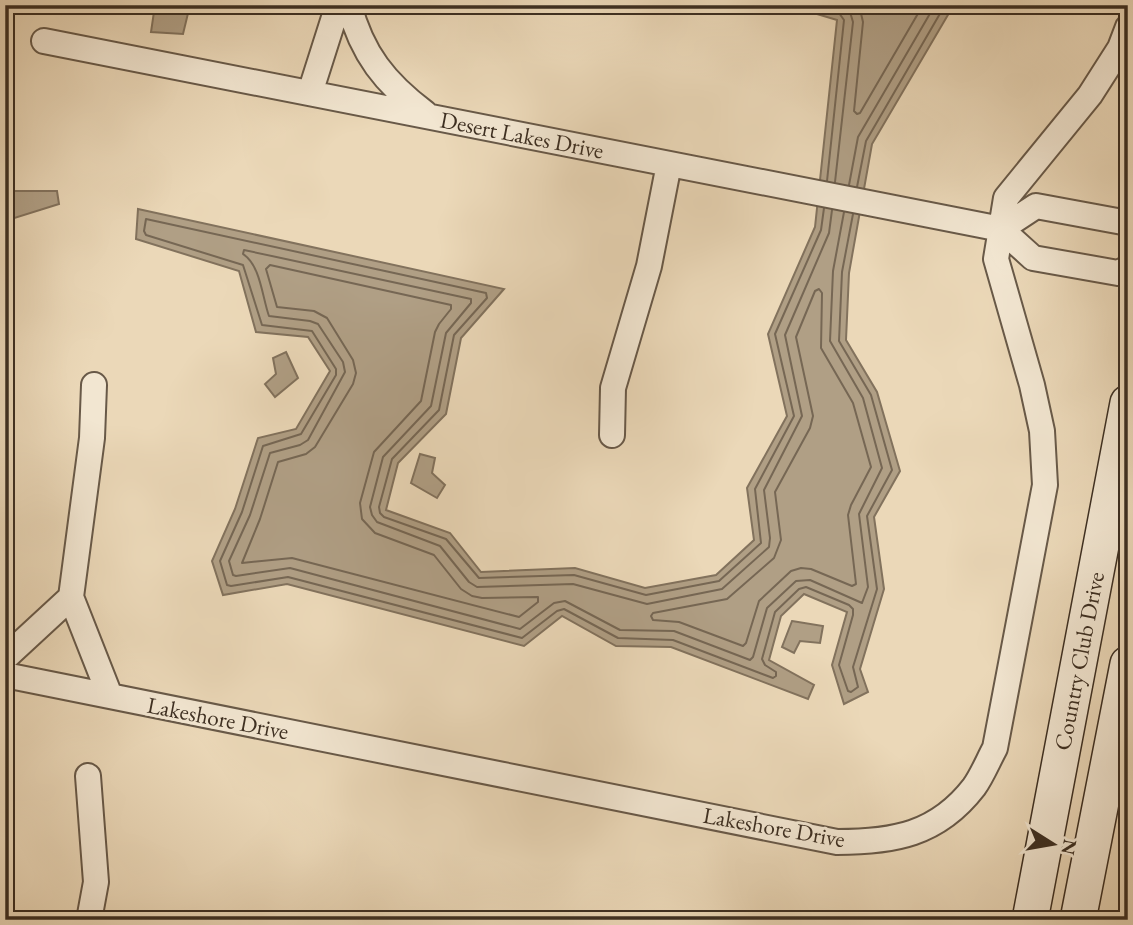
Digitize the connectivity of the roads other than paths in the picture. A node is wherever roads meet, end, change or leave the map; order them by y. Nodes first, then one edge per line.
1 (338, 5) edge
2 (349, 5) edge
3 (1128, 27) edge
4 (44, 41) dead end
5 (310, 93) junction
6 (432, 117) junction
7 (669, 164) junction
8 (1128, 223) edge
9 (1001, 229) junction
10 (1128, 268) edge
11 (94, 385) dead end
12 (1128, 403) edge
13 (612, 435) dead end
14 (71, 597) junction
15 (5, 658) edge
16 (1128, 664) edge
17 (5, 675) edge
18 (110, 696) junction
19 (88, 776) dead end
20 (89, 920) edge
21 (1030, 920) edge
22 (1078, 920) edge

1 - 5 street
2 - 6 street
3 - 9 street, Lakeshore Drive
4 - 5 street, Desert Lakes Drive
5 - 6 street, Desert Lakes Drive
6 - 7 street, Desert Lakes Drive
7 - 9 street, Desert Lakes Drive
7 - 13 street
8 - 9 street
9 - 10 street
9 - 18 street, Lakeshore Drive
11 - 14 street
12 - 21 main road, Country Club Drive
14 - 15 street
14 - 18 street
16 - 22 main road
17 - 18 street, Lakeshore Drive
19 - 20 street

